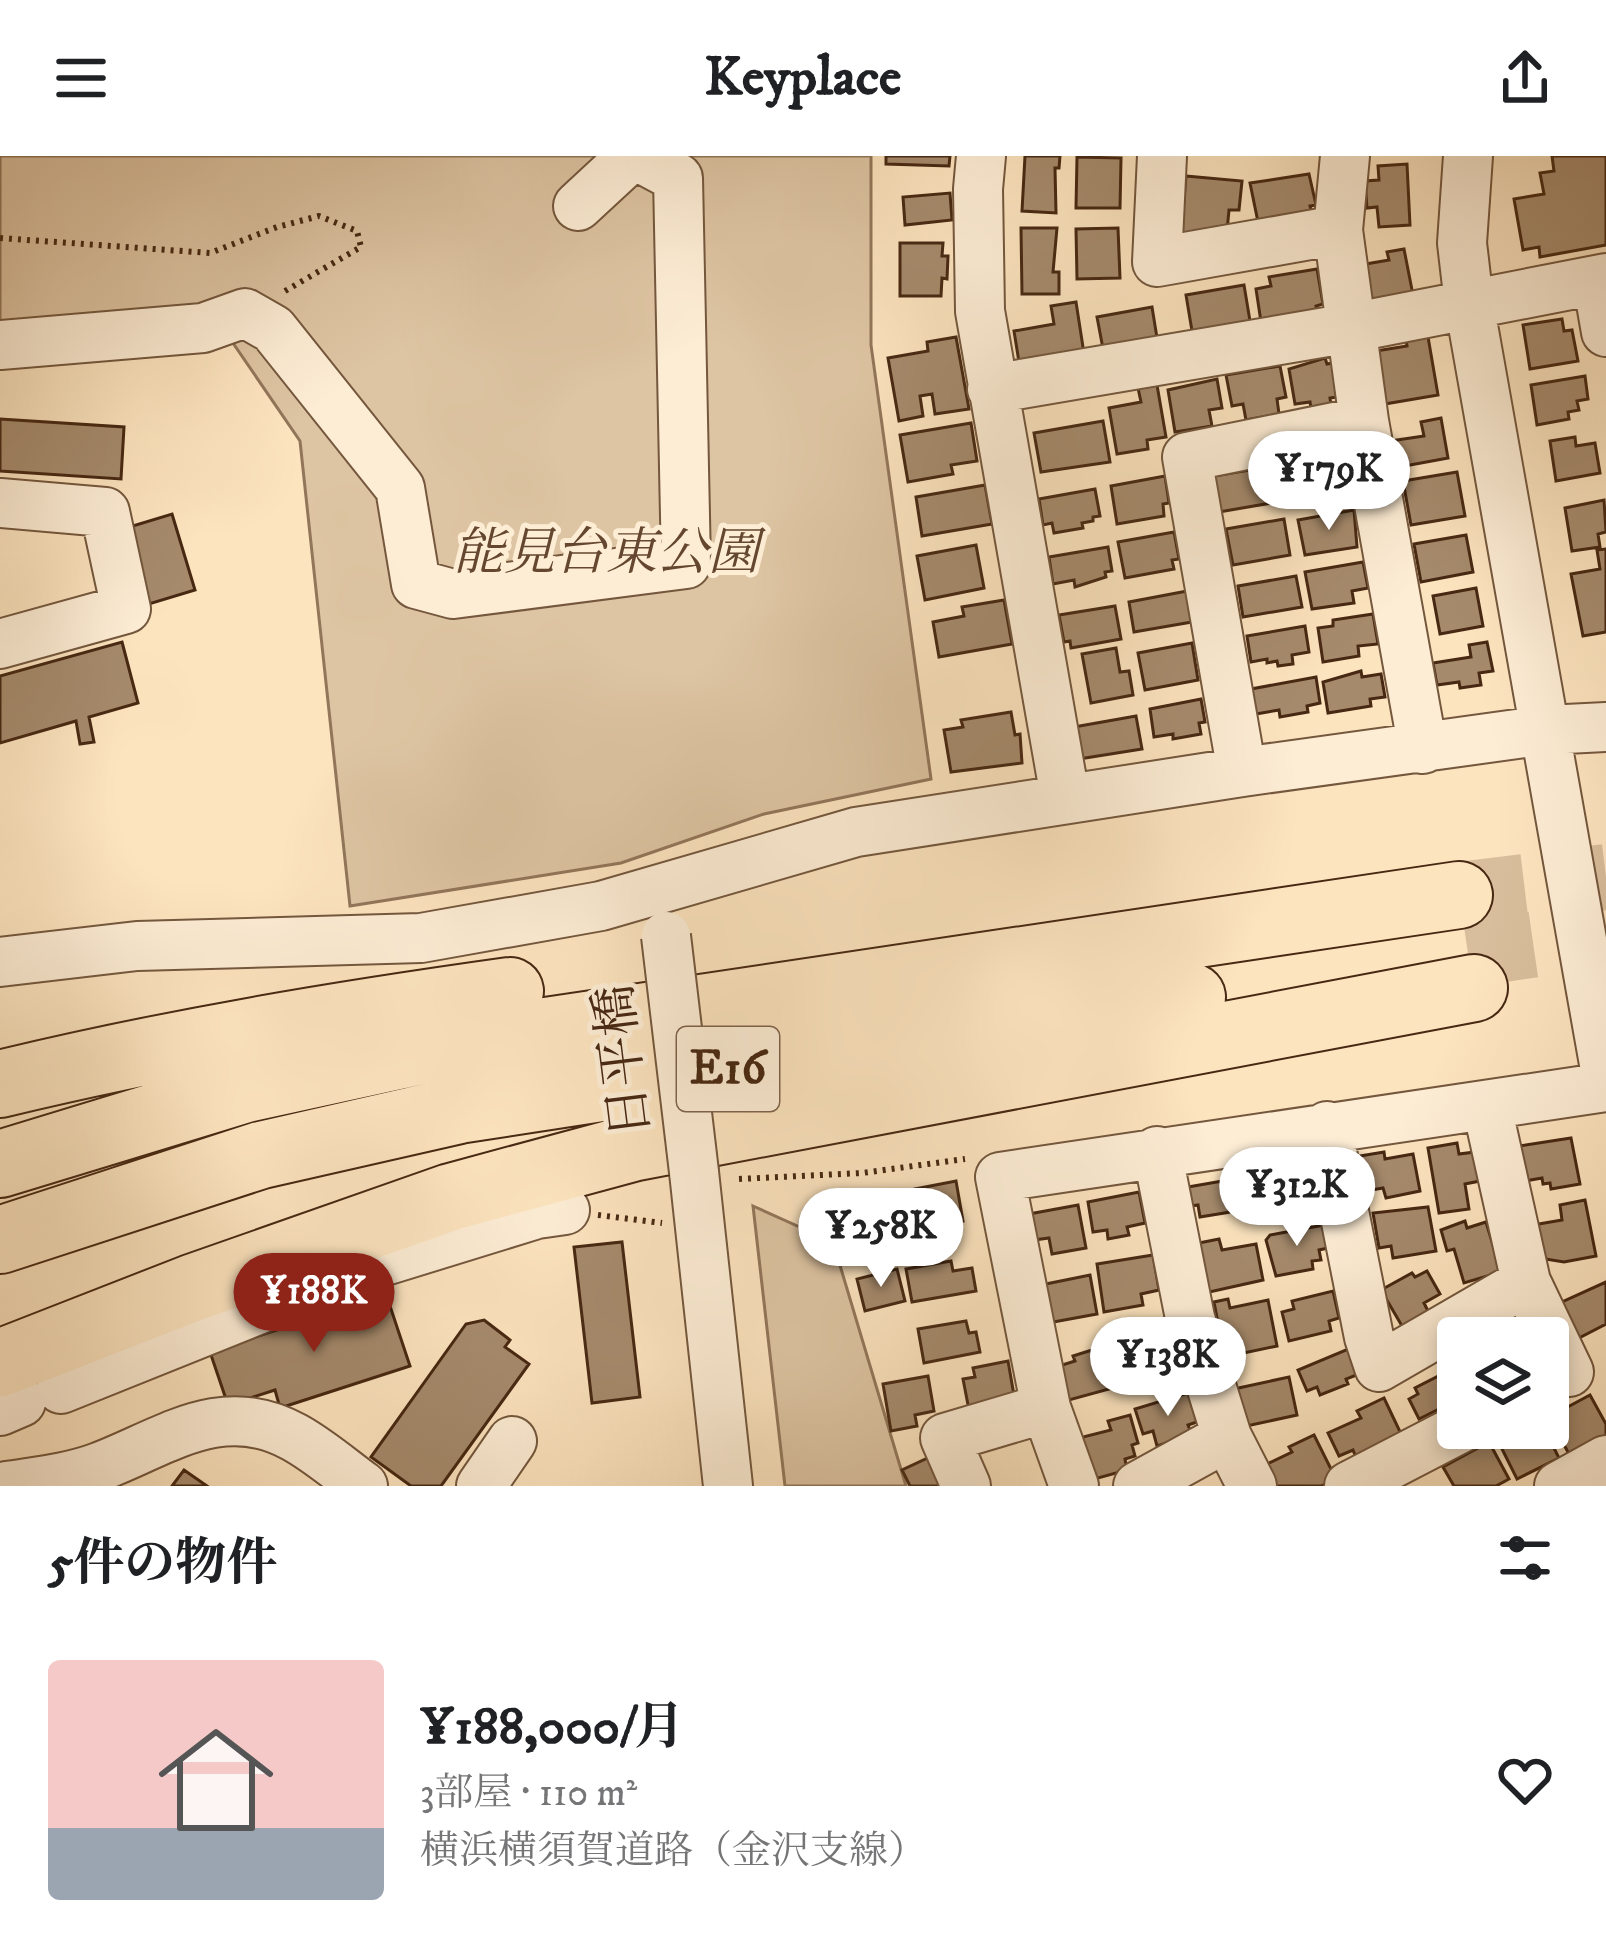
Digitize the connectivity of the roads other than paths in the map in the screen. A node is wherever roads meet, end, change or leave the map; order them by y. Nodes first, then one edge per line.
1 (634, 156) edge
2 (981, 156) edge
3 (1162, 156) edge
4 (1345, 156) edge
5 (1468, 156) edge
6 (578, 206) dead end
7 (1338, 230) junction
8 (1601, 279) edge
9 (1469, 303) junction
10 (1350, 328) junction
11 (1606, 332) edge
12 (0, 345) edge
13 (992, 389) junction
14 (1364, 421) junction
15 (0, 503) edge
16 (0, 644) edge
17 (1606, 727) edge
18 (1546, 730) junction
19 (1423, 749) junction
20 (1242, 772) junction
21 (1065, 797) junction
22 (663, 913) junction
23 (1454, 935) junction
24 (0, 962) edge
25 (1606, 1075) edge
26 (0, 1084) edge
27 (1606, 1088) edge
28 (1487, 1108) junction
29 (1327, 1126) junction
30 (1157, 1151) junction
31 (0, 1164) edge
32 (565, 1210) road end
33 (0, 1240) edge
34 (1526, 1282) junction
35 (1574, 1370) edge
36 (21, 1391) edge
37 (1046, 1408) junction
38 (1227, 1437) junction
39 (512, 1442) dead end
40 (1440, 1449) edge
41 (1606, 1460) edge
42 (1418, 1470) edge
43 (338, 1479) edge
44 (8, 1486) edge
45 (481, 1486) edge
46 (728, 1486) edge
47 (966, 1486) edge
48 (1074, 1486) edge
49 (1138, 1486) edge
50 (1252, 1486) edge
51 (1349, 1486) edge
52 (1559, 1486) edge

1 - 6 street
1 - 12 street
2 - 13 street
3 - 7 street
4 - 7 street
5 - 9 street
7 - 10 street
8 - 9 street
8 - 11 street
9 - 10 street
9 - 18 street
10 - 13 street
10 - 14 street
13 - 21 street
14 - 19 street
14 - 20 street
15 - 16 street
17 - 18 street
18 - 19 street
18 - 25 street
19 - 20 street
20 - 21 street
21 - 22 street
22 - 24 street
22 - 46 street, 日平橋, bridge
23 - 26 highway
23 - 31 highway, E16
23 - 33 highway, E16
23 - 36 highway
27 - 28 street
28 - 29 street
28 - 34 street
29 - 30 street
29 - 34 street
30 - 37 street
30 - 38 street
32 - 36 street
34 - 35 street
37 - 47 street
37 - 48 street
38 - 49 street
38 - 50 street
39 - 45 street
40 - 42 street
41 - 52 street
42 - 51 street
43 - 44 street

